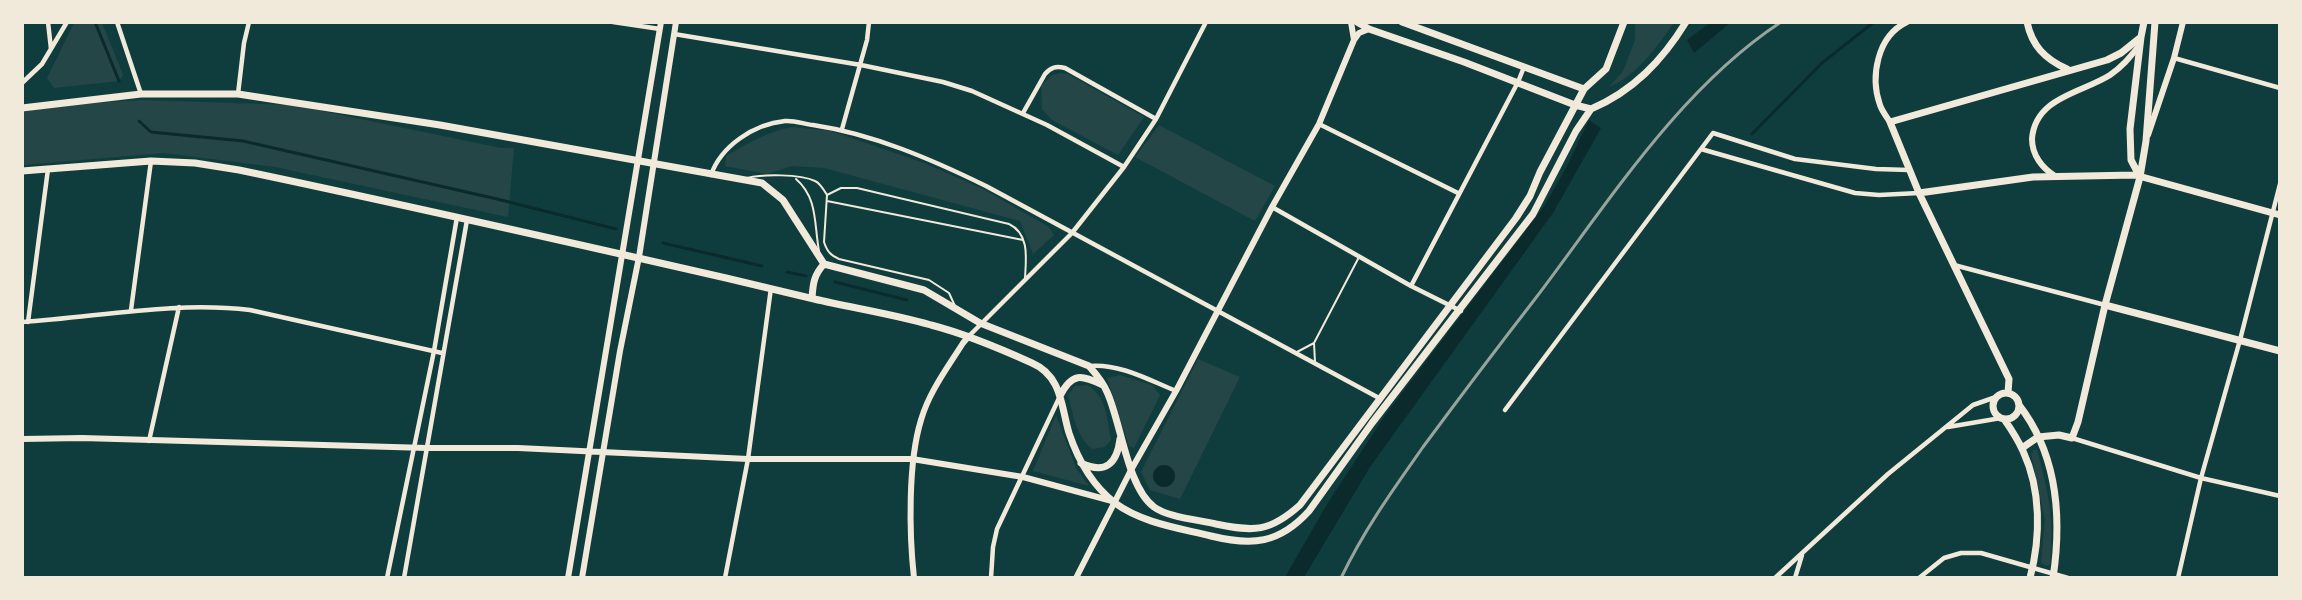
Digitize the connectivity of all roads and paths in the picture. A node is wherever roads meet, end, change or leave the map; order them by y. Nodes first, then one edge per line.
1 (48, 22) edge
2 (67, 22) edge
3 (117, 22) edge
4 (249, 22) edge
5 (613, 22) edge
6 (676, 22) edge
7 (869, 22) edge
8 (1206, 22) edge
9 (1351, 22) edge
10 (1358, 22) edge
11 (1402, 22) edge
12 (1624, 22) edge
13 (1686, 22) edge
14 (1907, 22) edge
15 (2027, 22) edge
16 (2144, 22) edge
17 (2155, 22) edge
18 (2183, 22) edge
19 (1410, 25) edge
20 (661, 26) edge
21 (1369, 29) junction
22 (674, 34) junction
23 (2141, 37) junction
24 (1354, 40) junction
25 (2139, 46) junction
26 (51, 49) junction
27 (2174, 58) junction
28 (861, 65) junction
29 (1524, 67) junction
30 (2067, 69) junction
31 (1518, 82) junction
32 (22, 83) edge
33 (2280, 88) edge
34 (1584, 89) junction
35 (141, 94) junction
36 (238, 94) junction
37 (1575, 105) junction
38 (22, 108) edge
39 (1591, 109) junction
40 (1023, 113) junction
41 (1156, 119) junction
42 (1890, 122) junction
43 (1319, 124) junction
44 (842, 129) junction
45 (2146, 141) junction
46 (1701, 149) junction
47 (151, 161) junction
48 (639, 161) junction
49 (652, 164) junction
50 (1124, 167) junction
51 (48, 169) junction
52 (1909, 170) junction
53 (22, 171) edge
54 (711, 175) junction
55 (2055, 176) junction
56 (2140, 177) junction
57 (743, 178) junction
58 (794, 178) junction
59 (2280, 184) edge
60 (1458, 193) junction
61 (1919, 193) junction
62 (827, 195) junction
63 (827, 201) junction
64 (1272, 207) junction
65 (2276, 214) edge
66 (457, 217) junction
67 (467, 220) junction
68 (1072, 233) junction
69 (1023, 240) junction
70 (624, 253) junction
71 (639, 256) junction
72 (1359, 256) junction
73 (822, 262) junction
74 (1954, 265) junction
75 (1024, 282) junction
76 (1411, 286) junction
77 (771, 288) junction
78 (812, 298) junction
79 (2106, 305) junction
80 (1451, 306) junction
81 (179, 307) junction
82 (956, 309) junction
83 (131, 310) junction
84 (1461, 311) junction
85 (1218, 312) junction
86 (25, 322) edge
87 (981, 323) junction
88 (969, 336) junction
89 (2240, 340) junction
90 (1314, 343) junction
91 (434, 351) junction
92 (2280, 351) edge
93 (1297, 352) junction
94 (442, 353) junction
95 (1315, 362) junction
96 (1089, 366) junction
97 (1103, 385) junction
98 (1176, 391) junction
99 (2008, 393) junction
100 (1060, 396) junction
101 (1996, 397) junction
102 (1379, 398) junction
103 (2019, 405) junction
104 (1505, 410) dead end
105 (2002, 419) junction
106 (1945, 428) junction
107 (1120, 435) junction
108 (2038, 437) junction
109 (2072, 438) junction
110 (22, 439) edge
111 (148, 441) junction
112 (414, 448) junction
113 (427, 448) junction
114 (2022, 448) junction
115 (589, 450) junction
116 (603, 451) junction
117 (748, 459) junction
118 (912, 459) junction
119 (1081, 463) junction
120 (1131, 470) junction
121 (1023, 477) junction
122 (2201, 478) junction
123 (2280, 496) edge
124 (1114, 502) junction
125 (1803, 552) junction
126 (2032, 569) junction
127 (2053, 575) edge
128 (387, 578) edge
129 (404, 578) edge
130 (568, 578) edge
131 (582, 578) edge
132 (725, 578) edge
133 (914, 578) edge
134 (992, 578) edge
135 (1076, 578) edge
136 (1775, 578) edge
137 (1795, 578) edge
138 (1919, 578) edge
139 (2030, 578) edge
140 (2068, 578) edge
141 (2178, 578) edge

1 - 26 street
2 - 26 street
3 - 35 street
4 - 36 street
5 - 20 street
6 - 22 main road
7 - 28 street
8 - 41 street
9 - 24 main road
10 - 21 main road
11 - 19 main road
12 - 34 main road
13 - 39 main road
14 - 42 main road
15 - 30 main road
16 - 23 main road
17 - 45 main road
18 - 27 main road
19 - 29 main road
20 - 48 main road
21 - 24 main road
21 - 31 main road
22 - 28 street
22 - 49 main road
23 - 25 main road
23 - 30 main road
24 - 43 main road
25 - 55 main road
25 - 56 main road
26 - 32 street
27 - 33 street
27 - 45 main road
28 - 40 street
28 - 44 street
29 - 31 street
29 - 34 main road
30 - 42 main road
31 - 37 main road
31 - 60 street
34 - 37 main road
35 - 36 main road
35 - 38 main road
36 - 48 main road
37 - 39 main road
37 - 80 main road
39 - 84 main road
40 - 41 street
40 - 50 street
41 - 50 street
42 - 52 main road
43 - 60 street
43 - 64 main road
44 - 54 street
44 - 68 street
45 - 56 main road
46 - 52 street
46 - 61 street
46 - 104 street
47 - 51 main road
47 - 66 main road
47 - 83 street
48 - 49 main road
48 - 70 main road
49 - 54 main road
49 - 71 main road
50 - 68 street
51 - 53 main road
51 - 86 street
52 - 61 main road
54 - 57 main road
55 - 56 main road
55 - 61 main road
56 - 65 main road
56 - 79 main road
57 - 58 lane
57 - 73 main road
58 - 62 lane
58 - 73 lane
59 - 65 street
60 - 76 street
61 - 74 main road
62 - 63 lane
62 - 69 lane
63 - 69 lane
63 - 82 lane
64 - 72 street
64 - 85 main road
65 - 89 street
66 - 67 main road
66 - 91 street
67 - 70 main road
67 - 94 street
68 - 75 street
68 - 85 street
69 - 75 lane
70 - 71 main road
70 - 115 main road
71 - 77 main road
71 - 116 main road
72 - 76 street
72 - 90 lane
73 - 78 main road
73 - 82 main road
74 - 79 street
74 - 99 main road
75 - 87 street
76 - 80 street
77 - 78 main road
77 - 117 street
78 - 88 main road
79 - 89 main road
79 - 109 main road
80 - 84 street
80 - 102 main road
81 - 83 street
81 - 91 street
81 - 111 street
82 - 87 main road
83 - 86 street
84 - 124 main road
85 - 93 street
85 - 98 main road
87 - 88 street
87 - 96 main road
88 - 100 main road
88 - 118 main road
89 - 92 main road
89 - 122 street
90 - 93 lane
90 - 95 lane
91 - 94 street
91 - 112 street
93 - 95 street
94 - 113 street
95 - 102 street
96 - 97 main road
96 - 98 street
97 - 100 main road
97 - 107 main road
98 - 120 main road
99 - 101 main road
99 - 103 main road
100 - 119 main road
100 - 121 street
101 - 105 main road
101 - 106 street
102 - 120 main road
103 - 105 main road
103 - 108 main road
105 - 106 street
105 - 114 main road
106 - 125 street
107 - 119 main road
107 - 120 main road
108 - 109 main road
108 - 114 main road
108 - 127 main road
109 - 122 street
110 - 111 main road
111 - 112 main road
112 - 113 main road
112 - 128 street
113 - 115 main road
113 - 129 street
114 - 126 main road
115 - 116 main road
115 - 130 main road
116 - 117 main road
116 - 131 main road
117 - 118 main road
117 - 132 street
118 - 121 main road
118 - 133 main road
119 - 124 main road
120 - 124 main road
121 - 124 main road
121 - 134 street
122 - 123 street
122 - 141 street
124 - 135 main road
125 - 136 street
125 - 137 street
126 - 127 street
126 - 138 street
126 - 139 main road
127 - 140 street

